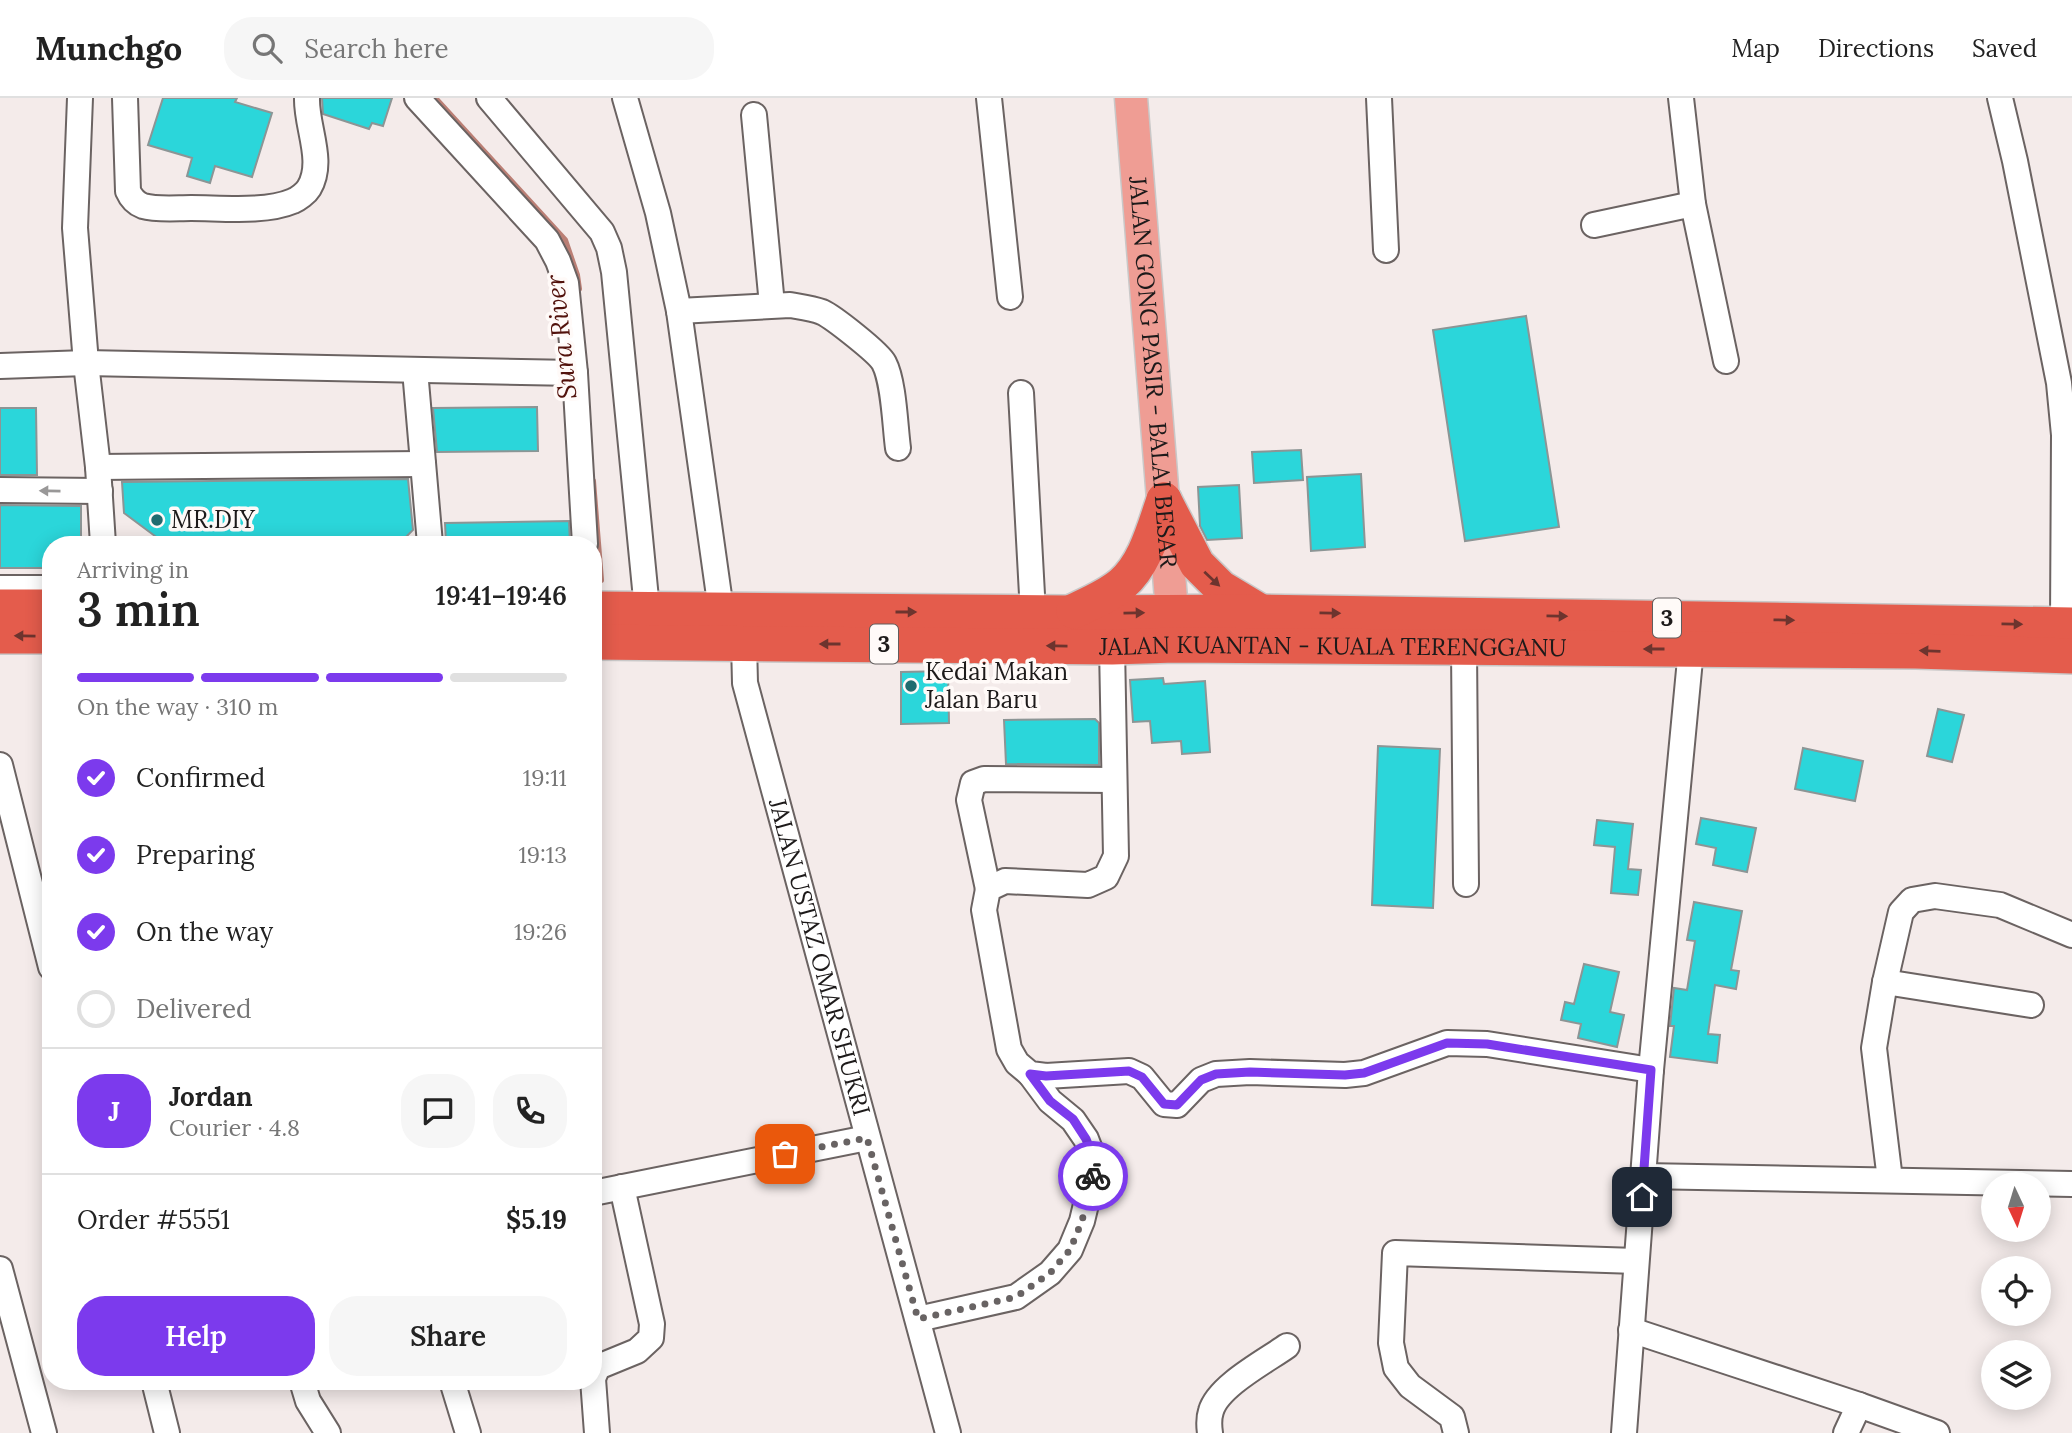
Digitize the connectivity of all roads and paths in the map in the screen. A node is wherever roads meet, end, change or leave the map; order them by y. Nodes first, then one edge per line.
1 (80, 98) edge
2 (125, 98) edge
3 (307, 98) edge
4 (417, 98) edge
5 (489, 98) edge
6 (625, 98) edge
7 (989, 98) edge
8 (1131, 98) edge
9 (1379, 98) edge
10 (1681, 98) edge
11 (2000, 98) edge
12 (754, 115) dead end
13 (1693, 204) junction
14 (1594, 225) dead end
15 (1386, 250) dead end
16 (1010, 297) dead end
17 (772, 305) junction
18 (679, 311) junction
19 (1726, 361) dead end
20 (86, 363) junction
21 (0, 366) edge
22 (415, 370) junction
23 (575, 373) junction
24 (1021, 393) dead end
25 (898, 449) dead end
26 (423, 464) junction
27 (99, 479) junction
28 (0, 490) edge
29 (1164, 500) junction
30 (103, 536) edge
31 (429, 536) edge
32 (585, 536) edge
33 (0, 588) edge
34 (42, 588) edge
35 (0, 607) edge
36 (42, 607) edge
37 (602, 609) edge
38 (647, 610) junction
39 (721, 610) junction
40 (1261, 612) junction
41 (1033, 613) junction
42 (1069, 613) junction
43 (1174, 628) junction
44 (2069, 635) edge
45 (0, 636) edge
46 (42, 636) edge
47 (602, 642) edge
48 (744, 643) junction
49 (1112, 647) junction
50 (1464, 648) junction
51 (1691, 649) junction
52 (0, 765) edge
53 (1114, 780) junction
54 (1466, 884) dead end
55 (988, 889) junction
56 (42, 931) edge
57 (2072, 935) edge
58 (1885, 982) junction
59 (2031, 1005) dead end
60 (1651, 1070) junction
61 (1030, 1074) junction
62 (867, 1138) junction
63 (1643, 1176) junction
64 (1890, 1180) junction
65 (2072, 1184) edge
66 (622, 1187) junction
67 (602, 1191) edge
68 (1636, 1261) junction
69 (0, 1269) edge
70 (918, 1319) junction
71 (1631, 1330) junction
72 (1287, 1346) dead end
73 (602, 1365) edge
74 (156, 1390) edge
75 (305, 1390) edge
76 (455, 1390) edge
77 (594, 1390) edge
78 (1859, 1405) junction
79 (44, 1433) edge
80 (167, 1433) edge
81 (328, 1433) edge
82 (468, 1433) edge
83 (597, 1433) edge
84 (948, 1433) edge
85 (1210, 1433) edge
86 (1456, 1433) edge
87 (1624, 1433) edge
88 (1846, 1433) edge
89 (1937, 1433) edge

1 - 20 street
2 - 3 street
4 - 23 street
5 - 38 street
6 - 18 street
7 - 16 street
8 - 29 main road, JALAN GONG PASIR - BALAI BESAR
9 - 15 street
10 - 13 street
11 - 44 street
12 - 17 street
13 - 14 street
13 - 19 street
17 - 18 street
17 - 25 street
18 - 39 street
20 - 21 street
20 - 22 street
20 - 27 street
22 - 23 street
22 - 26 street
23 - 32 street
24 - 41 street
26 - 27 street
26 - 31 street
27 -> 28 street
27 - 30 street
29 -> 40 highway
29 - 42 highway
29 - 43 main road, JALAN GONG PASIR - BALAI BESAR
33 - 34 street
35 - 36 highway
37 - 38 highway, JALAN KUANTAN - KUALA TERENGGANU / 3
38 - 39 highway, JALAN KUANTAN - KUALA TERENGGANU / 3
39 -> 41 highway, JALAN KUANTAN - KUALA TERENGGANU / 3
40 - 43 highway, JALAN KUANTAN - KUALA TERENGGANU / 3
40 -> 44 highway, JALAN KUANTAN - KUALA TERENGGANU / 3
41 - 42 highway, JALAN KUANTAN - KUALA TERENGGANU / 3
42 -> 43 highway, JALAN KUANTAN - KUALA TERENGGANU / 3
43 - 49 highway, JALAN KUANTAN - KUALA TERENGGANU / 3
43 - 50 highway, JALAN KUANTAN - KUALA TERENGGANU / 3
44 -> 51 highway, JALAN KUANTAN - KUALA TERENGGANU / 3
46 -> 45 highway
47 - 48 highway, JALAN KUANTAN - KUALA TERENGGANU / 3
49 -> 48 highway, JALAN KUANTAN - KUALA TERENGGANU / 3
48 - 62 street, JALAN USTAZ OMAR SHUKRI
49 - 53 street
51 -> 50 highway, JALAN KUANTAN - KUALA TERENGGANU / 3
50 - 54 street
51 - 60 street
52 - 56 street
53 - 55 street
53 - 55 street
55 - 61 street
57 - 58 street
58 - 59 street
58 - 64 street
60 - 61 street
60 - 63 street
61 - 70 street
62 - 66 street
62 - 70 street, JALAN USTAZ OMAR SHUKRI
63 - 64 street
63 - 68 street
64 - 65 street
66 - 67 street
66 - 73 street
68 - 71 street
68 - 86 street
69 - 79 street
70 - 84 street, JALAN USTAZ OMAR SHUKRI
71 - 78 street
71 - 87 street
72 - 85 street
74 - 80 street
75 - 81 street
76 - 82 street
77 - 83 street
78 - 88 street
78 - 89 street

